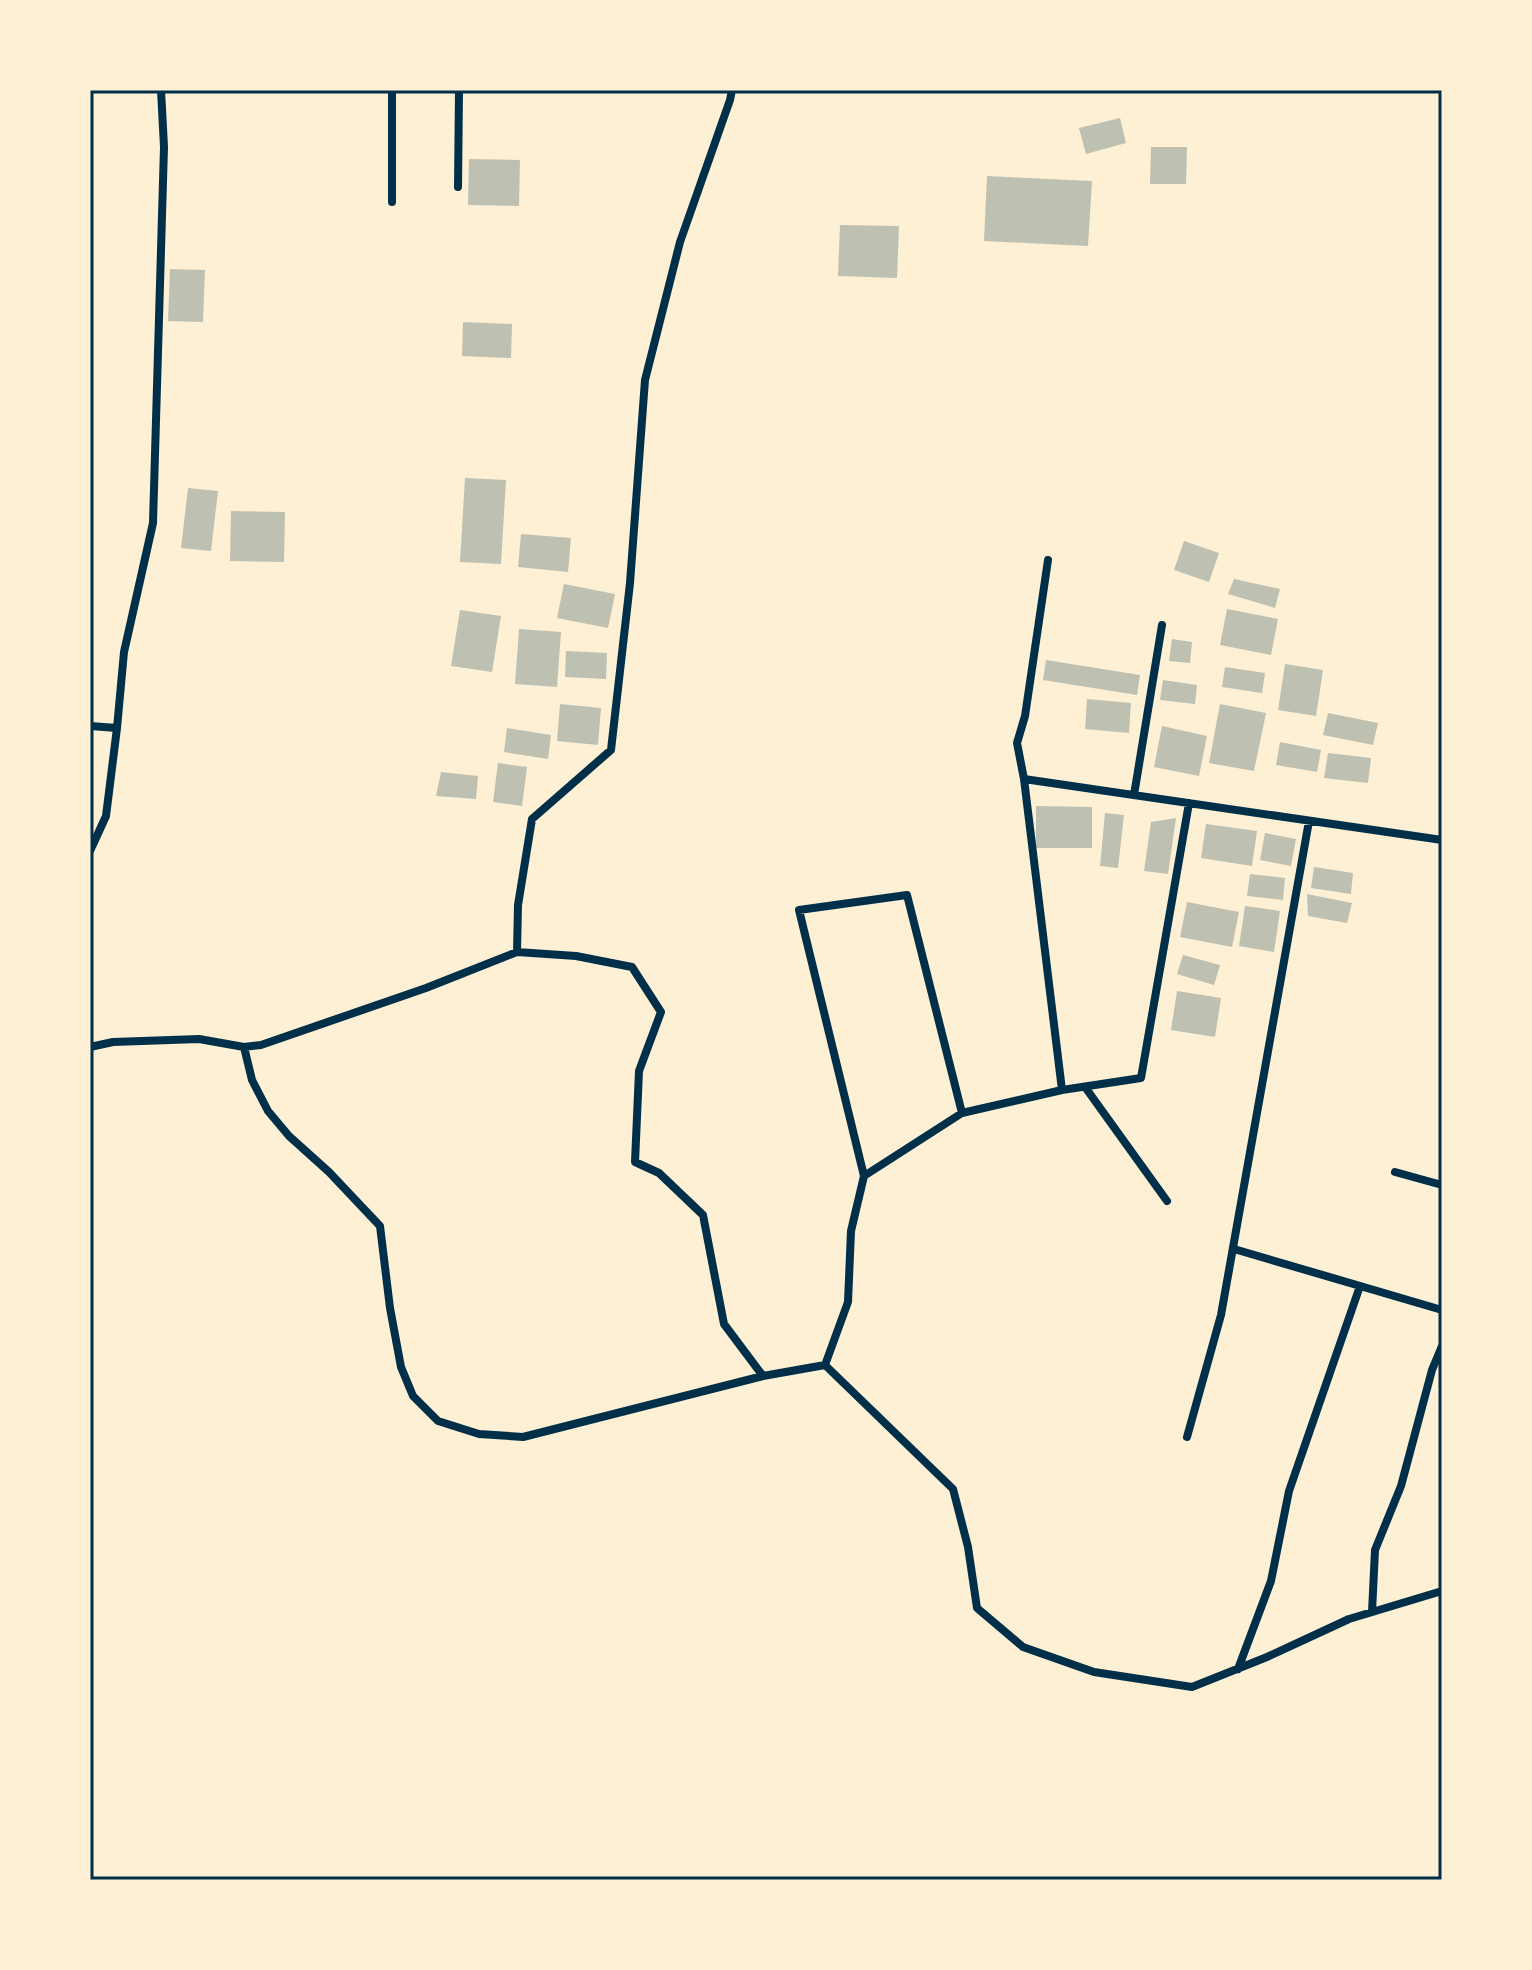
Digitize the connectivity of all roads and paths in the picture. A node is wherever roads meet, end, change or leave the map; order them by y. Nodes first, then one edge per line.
1 (161, 90) edge
2 (392, 90) edge
3 (459, 90) edge
4 (732, 90) edge
5 (458, 187) dead end
6 (392, 202) dead end
7 (1048, 560) dead end
8 (1162, 625) dead end
9 (90, 726) edge
10 (117, 728) junction
11 (1024, 779) junction
12 (1134, 795) junction
13 (1189, 803) junction
14 (1309, 821) junction
15 (1442, 840) edge
16 (90, 851) edge
17 (517, 952) junction
18 (90, 1047) edge
19 (244, 1047) junction
20 (1085, 1087) junction
21 (1062, 1090) junction
22 (962, 1113) junction
23 (1395, 1172) dead end
24 (864, 1176) junction
25 (1442, 1185) edge
26 (1167, 1201) dead end
27 (1234, 1249) junction
28 (1360, 1286) junction
29 (1442, 1310) edge
30 (1442, 1346) edge
31 (825, 1365) junction
32 (763, 1376) junction
33 (1187, 1437) dead end
34 (1442, 1591) edge
35 (1372, 1612) junction
36 (1238, 1669) junction

1 - 10 street
2 - 6 street
3 - 5 street
4 - 17 street
7 - 11 street
8 - 12 street
9 - 10 street
10 - 16 street
11 - 12 street
11 - 21 street
12 - 13 street
13 - 14 street
13 - 20 street
14 - 15 street
14 - 27 street
17 - 19 street
17 - 32 street
18 - 19 street
19 - 32 street
20 - 21 street
20 - 26 street
21 - 22 street
22 - 24 street
22 - 24 street
23 - 25 street
24 - 31 street
27 - 28 street
27 - 33 street
28 - 29 street
28 - 36 street
30 - 35 street
31 - 32 street
31 - 36 street
34 - 35 street
35 - 36 street

